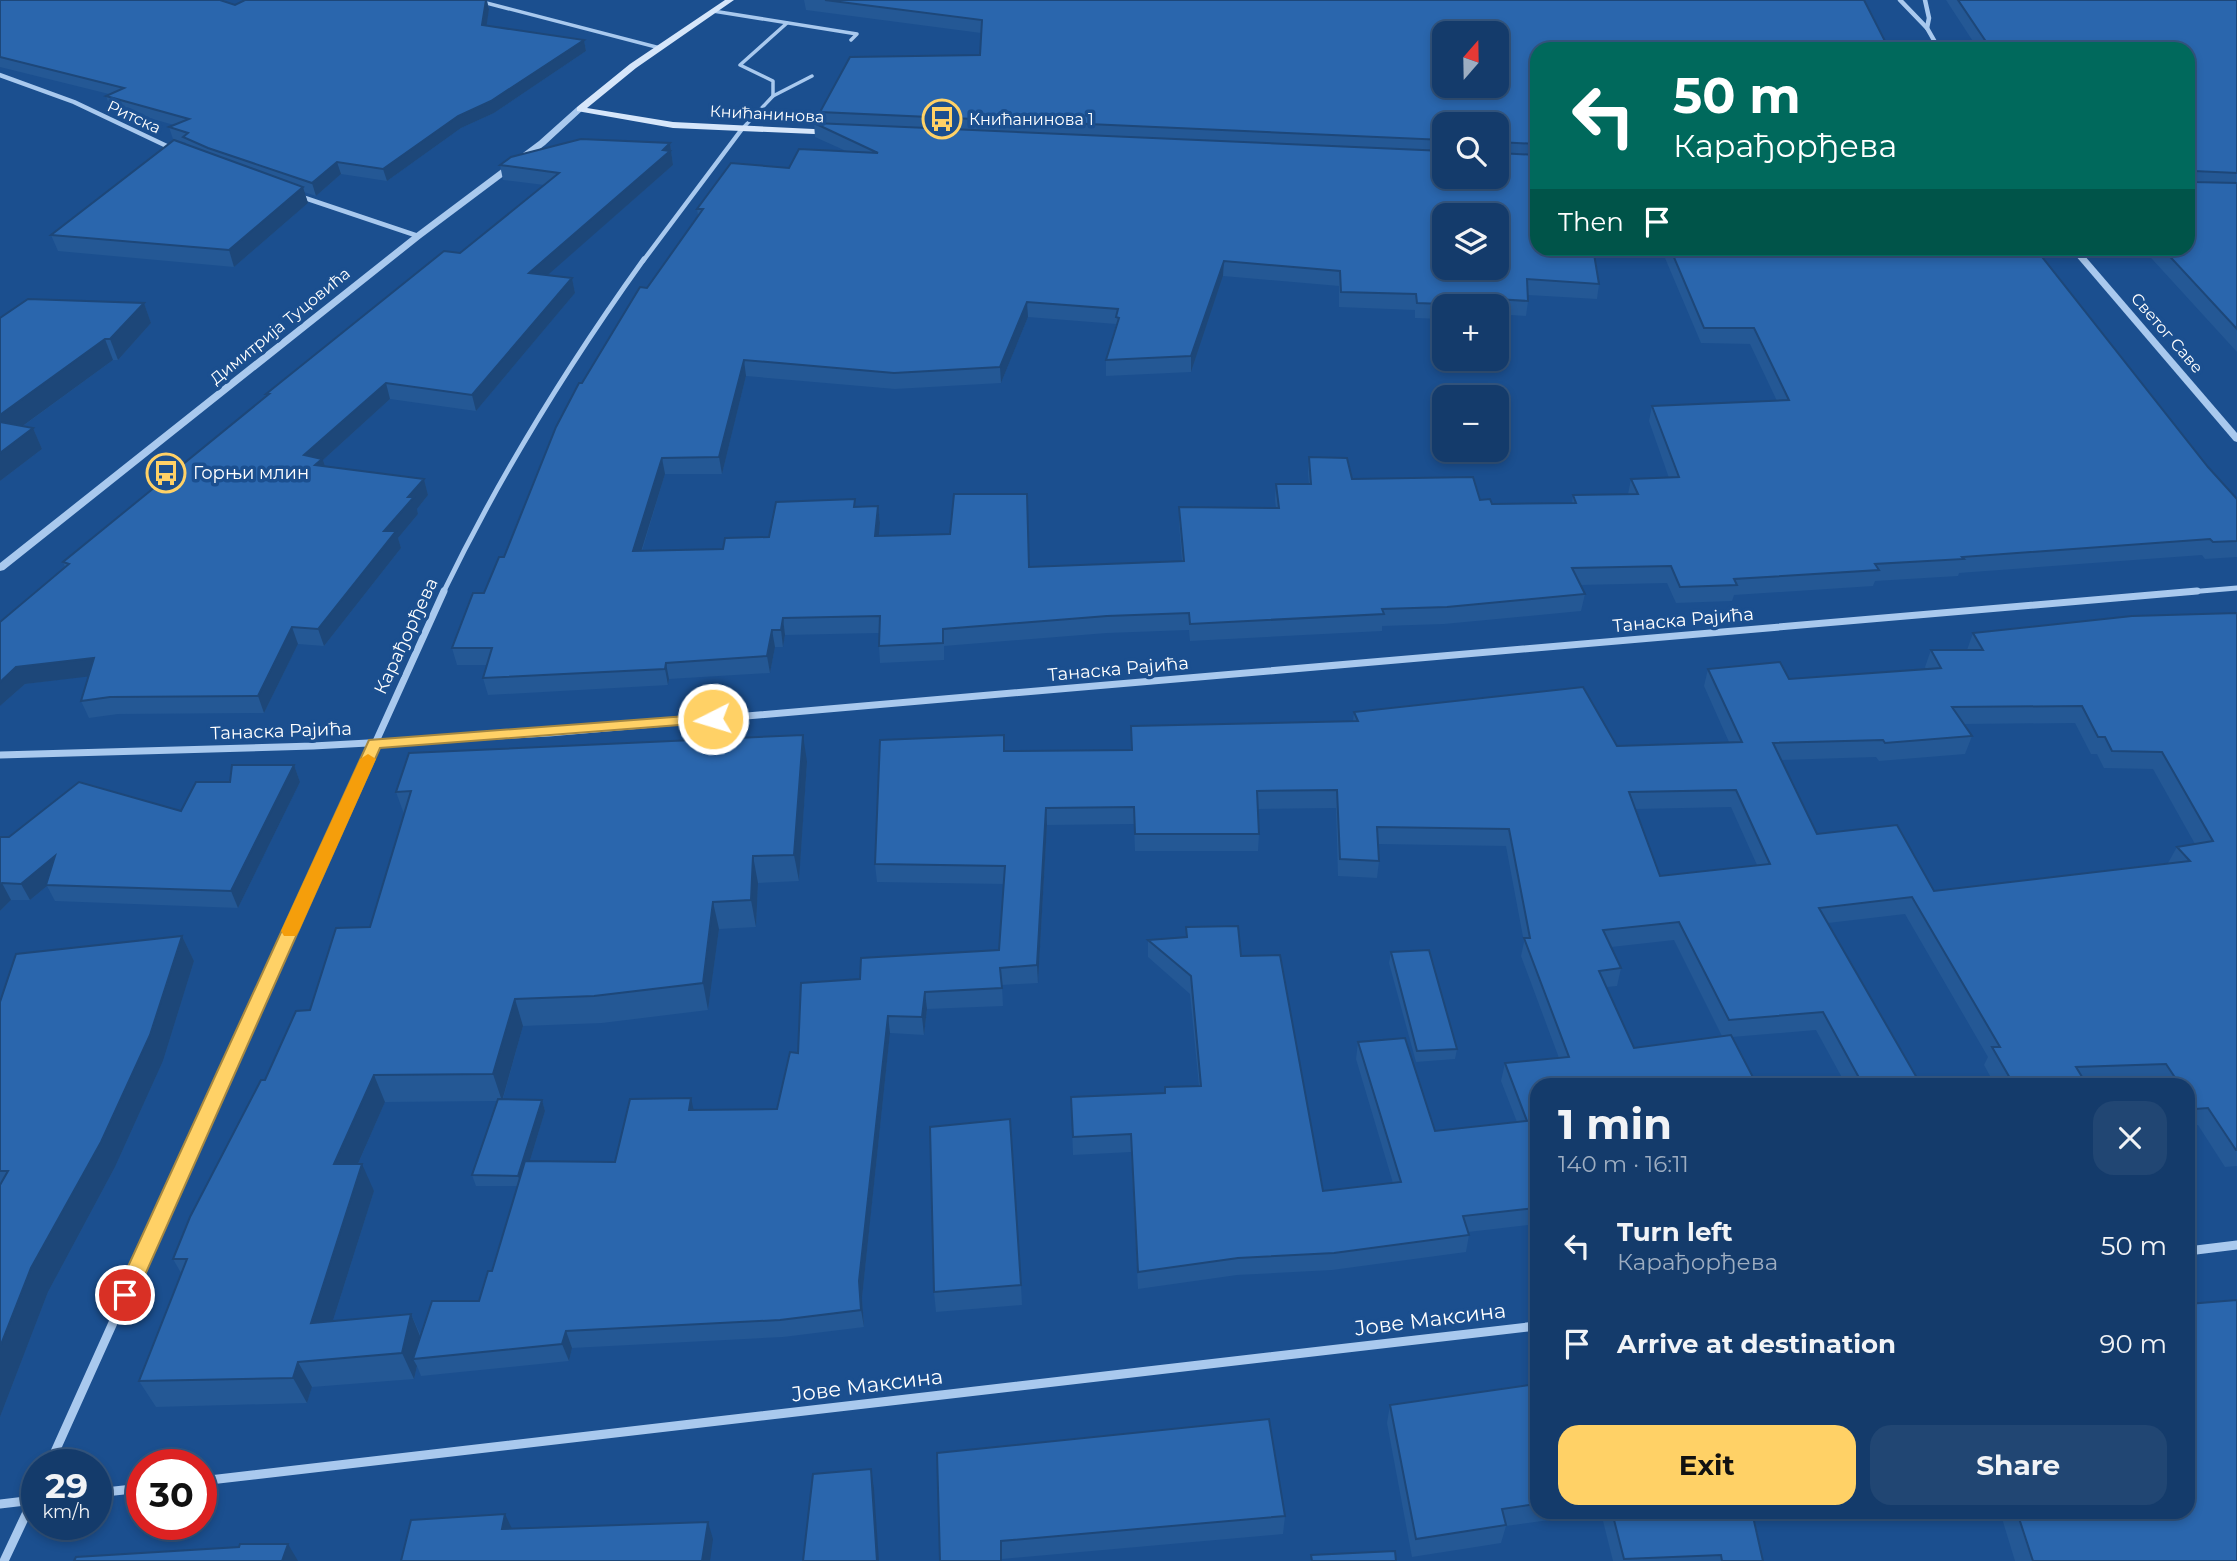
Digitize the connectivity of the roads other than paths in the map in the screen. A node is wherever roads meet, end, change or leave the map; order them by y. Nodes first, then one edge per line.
1 (475, 0) edge
2 (730, 0) edge
3 (1900, 0) edge
4 (1925, 0) edge
5 (713, 11) junction
6 (787, 23) junction
7 (1927, 28) junction
8 (851, 40) dead end
9 (1935, 42) edge
10 (660, 48) junction
11 (0, 75) edge
12 (812, 76) dead end
13 (773, 96) junction
14 (579, 108) junction
15 (742, 129) junction
16 (838, 134) edge
17 (179, 152) edge
18 (291, 193) edge
19 (418, 236) junction
20 (2080, 256) edge
21 (2237, 439) edge
22 (0, 568) edge
23 (2237, 587) edge
24 (375, 744) junction
25 (0, 755) edge
26 (2237, 1245) edge
27 (2195, 1250) edge
28 (1530, 1327) edge
29 (56, 1449) edge
30 (217, 1479) edge
31 (21, 1500) edge
32 (0, 1504) edge
33 (21, 1526) edge
34 (4, 1561) edge

1 - 10 lane
2 - 5 main road
3 - 7 street
4 - 7 street
5 - 6 lane
5 - 10 main road
6 - 8 lane
6 - 13 lane
7 - 9 street
10 - 14 main road
11 - 17 street, Ритска
12 - 13 lane
13 - 15 lane
14 - 15 main road, Книћанинова
14 - 19 street, Димитрија Туцовића
15 - 16 main road, Книћанинова
15 - 24 street, Карађорђева
18 - 19 street
19 - 22 street, Димитрија Туцовића
20 - 21 street, Светог Саве
23 - 24 street, Танаска Рајића
24 - 25 street, Танаска Рајића
24 - 29 street, Карађорђева
26 - 27 street
28 - 30 street, Јове Максина
31 - 32 street
33 - 34 street

